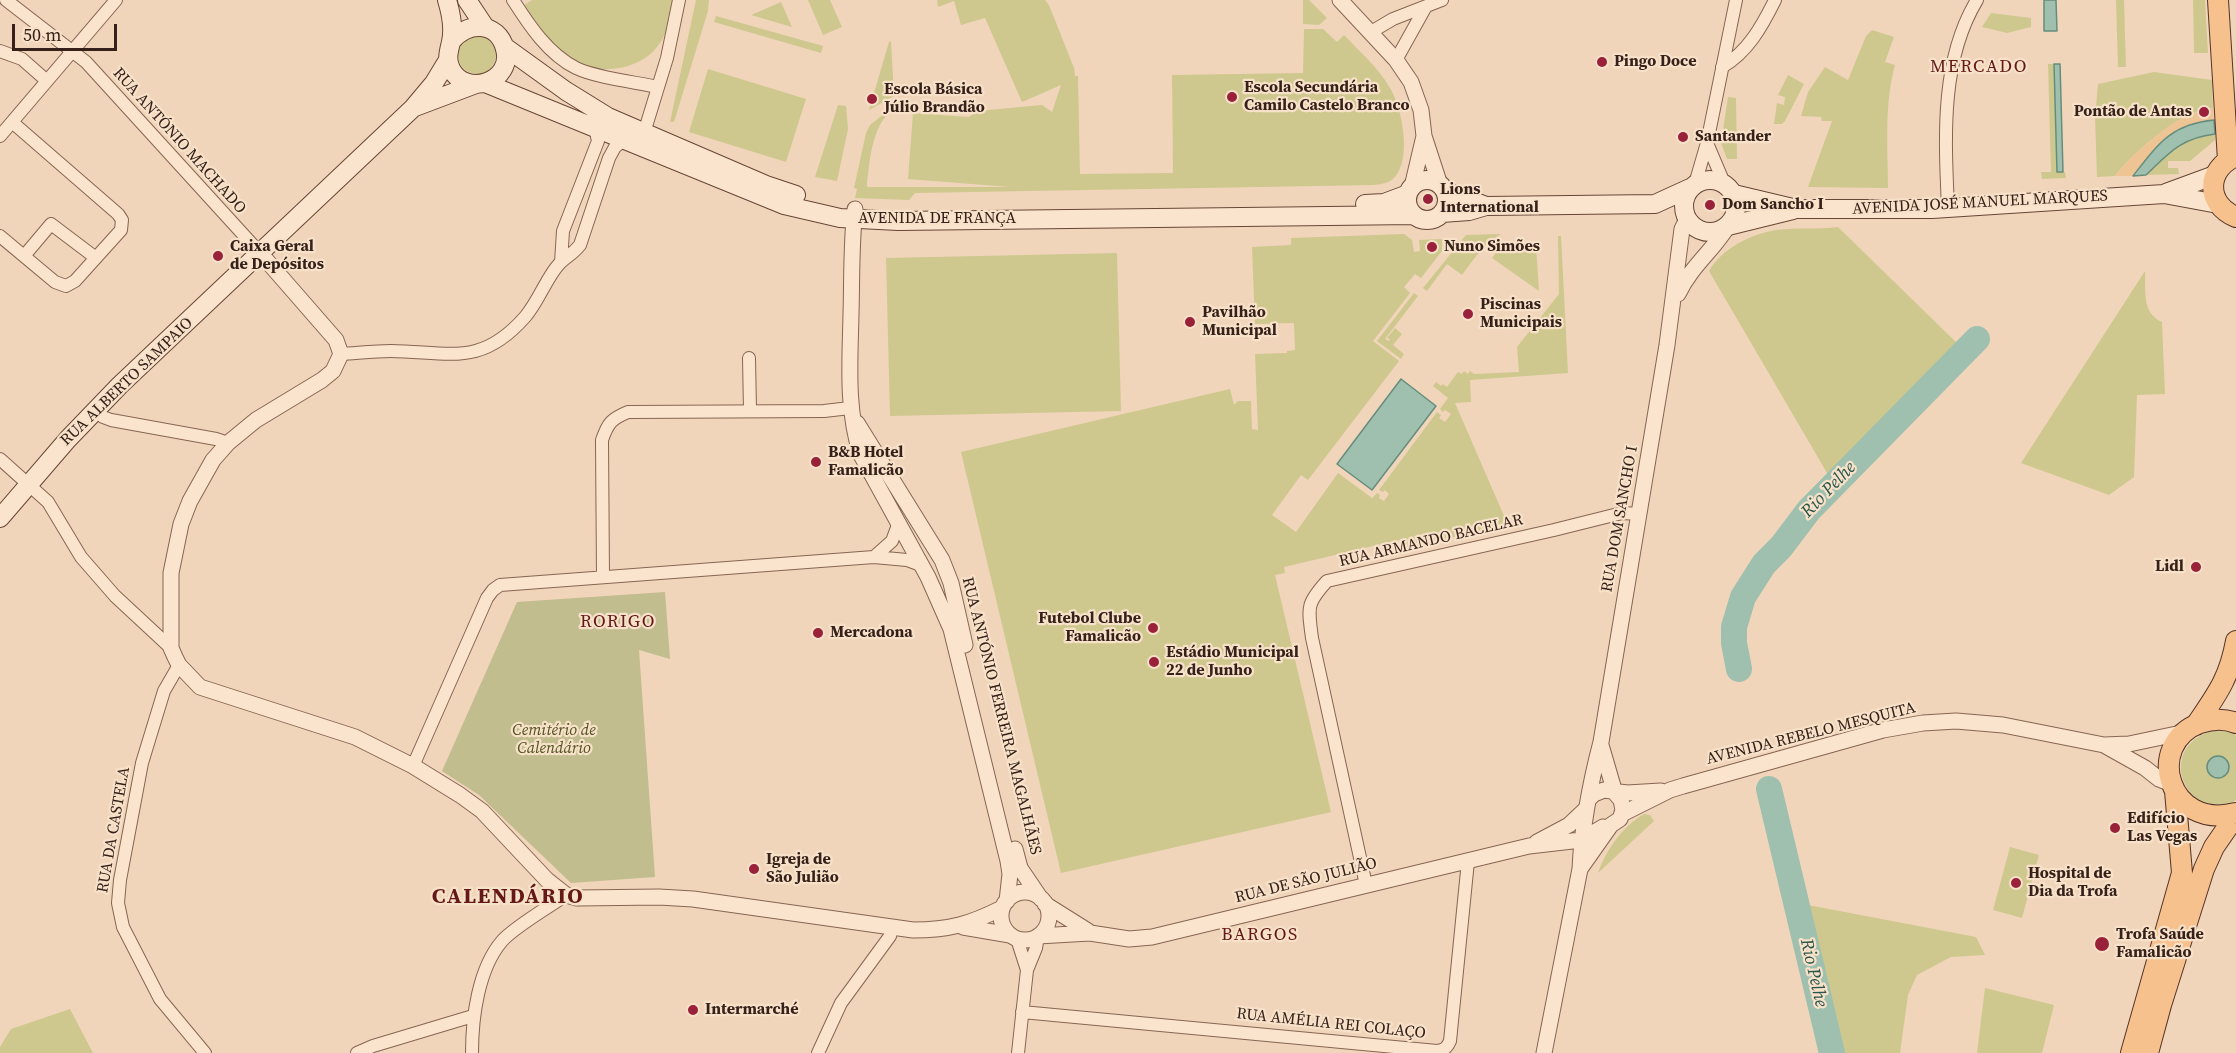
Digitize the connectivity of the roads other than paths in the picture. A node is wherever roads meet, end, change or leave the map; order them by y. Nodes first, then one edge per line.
1 (6, 0) edge
2 (116, 0) edge
3 (447, 0) edge
4 (467, 0) edge
5 (513, 0) edge
6 (679, 0) edge
7 (1340, 0) edge
8 (1442, 0) edge
9 (1736, 0) edge
10 (1775, 0) edge
11 (1977, 0) edge
12 (2218, 0) edge
13 (1425, 8) junction
14 (484, 27) junction
15 (1371, 32) junction
16 (451, 42) junction
17 (505, 47) junction
18 (0, 51) edge
19 (71, 52) junction
20 (448, 60) junction
21 (1396, 60) junction
22 (1722, 67) junction
23 (46, 81) junction
24 (481, 84) junction
25 (658, 87) junction
26 (413, 108) junction
27 (12, 122) junction
28 (644, 133) junction
29 (610, 134) junction
30 (0, 136) edge
31 (1424, 136) junction
32 (1707, 143) junction
33 (2226, 164) edge
34 (1693, 186) junction
35 (1443, 188) junction
36 (1729, 188) junction
37 (1410, 190) junction
38 (2164, 194) junction
39 (1655, 204) junction
40 (2218, 204) junction
41 (1486, 206) junction
42 (1948, 208) junction
43 (1797, 209) junction
44 (1442, 213) junction
45 (854, 214) junction
46 (1414, 215) junction
47 (1687, 219) junction
48 (2235, 222) edge
49 (1728, 226) junction
50 (0, 236) edge
51 (261, 254) junction
52 (24, 256) junction
53 (96, 258) junction
54 (561, 262) junction
55 (1674, 302) junction
56 (341, 354) junction
57 (749, 358) dead end
58 (850, 408) junction
59 (95, 410) junction
60 (750, 410) junction
61 (228, 443) junction
62 (0, 459) edge
63 (28, 484) junction
64 (904, 499) junction
65 (890, 507) junction
66 (1640, 514) junction
67 (0, 518) edge
68 (898, 525) junction
69 (874, 557) junction
70 (947, 571) junction
71 (925, 572) junction
72 (603, 578) junction
73 (2236, 641) edge
74 (171, 648) junction
75 (179, 665) junction
76 (2236, 723) edge
77 (2191, 728) junction
78 (1601, 742) junction
79 (2104, 746) junction
80 (413, 766) junction
81 (1609, 770) junction
82 (2173, 788) junction
83 (1670, 790) junction
84 (1643, 792) junction
85 (1615, 793) junction
86 (1588, 803) junction
87 (2236, 814) edge
88 (1612, 822) junction
89 (2236, 832) edge
90 (1581, 840) junction
91 (1529, 846) junction
92 (2214, 847) junction
93 (1467, 861) junction
94 (1580, 869) junction
95 (1366, 885) junction
96 (566, 895) junction
97 (1043, 901) junction
98 (1005, 904) junction
99 (957, 927) junction
100 (892, 928) junction
101 (1090, 933) junction
102 (1038, 936) junction
103 (1013, 937) junction
104 (1027, 970) junction
105 (1022, 1012) junction
106 (473, 1016) junction
107 (205, 1053) edge
108 (357, 1053) edge
109 (472, 1053) edge
110 (818, 1053) edge
111 (1018, 1053) edge
112 (1544, 1053) edge
113 (2131, 1053) edge
114 (2148, 1053) edge

1 - 19 street, RUA ANTÓNIO MACHADO
2 - 19 street
3 - 16 main road
4 - 14 main road, AVENIDA DE FRANÇA
5 - 25 street
6 - 25 street
7 - 15 street
8 - 13 street
9 - 22 street
10 - 22 street
11 - 42 street
12 - 33 main road
13 - 15 street
13 - 21 street
14 - 16 main road
14 - 17 main road, AVENIDA DE FRANÇA
15 - 21 street
16 - 20 main road
17 - 24 main road
17 - 28 main road, AVENIDA DE FRANÇA
18 - 23 street
19 - 23 street
19 - 51 street, RUA ANTÓNIO MACHADO
20 - 24 main road, AVENIDA DE FRANÇA
20 - 26 main road, RUA ALBERTO SAMPAIO
21 - 31 street
22 - 32 street
23 - 27 street
24 - 26 main road
24 - 29 main road, AVENIDA DE FRANÇA
25 - 28 street
26 - 51 main road, RUA ALBERTO SAMPAIO
27 - 30 street
27 - 53 street
28 - 29 main road
28 - 45 main road, AVENIDA DE FRANÇA
29 - 45 main road, AVENIDA DE FRANÇA
29 - 54 street
29 - 54 street
31 - 35 street
31 - 37 street
32 - 34 street
32 - 36 street
33 - 38 main road, AVENIDA JOSÉ MANUEL MARQUES
33 - 40 main road
34 - 36 main road
34 - 39 main road
34 - 47 main road
35 - 37 main road
35 - 41 main road
35 - 44 main road
36 - 43 main road, AVENIDA JOSÉ MANUEL MARQUES
36 - 49 main road
37 - 45 main road, AVENIDA DE FRANÇA
37 - 46 main road
38 - 40 main road, AVENIDA JOSÉ MANUEL MARQUES
38 - 42 main road, AVENIDA JOSÉ MANUEL MARQUES
39 - 41 main road
39 - 47 main road
40 - 48 main road
41 - 44 main road
42 - 43 main road, AVENIDA JOSÉ MANUEL MARQUES
43 - 49 main road, AVENIDA JOSÉ MANUEL MARQUES
44 - 46 main road
45 - 46 main road, AVENIDA DE FRANÇA
45 - 58 street, RUA ANTÓNIO FERREIRA MAGALHÃES
47 - 49 main road
47 - 55 street, RUA DOM SANCHO I
49 - 55 street, RUA DOM SANCHO I
50 - 52 street
51 - 56 street
51 - 59 main road, RUA ALBERTO SAMPAIO
52 - 53 street
52 - 53 street
54 - 56 street
55 - 66 street, RUA DOM SANCHO I
56 - 61 street
57 - 60 street
58 - 60 street
58 - 64 street, RUA ANTÓNIO FERREIRA MAGALHÃES
58 - 65 street, RUA ANTÓNIO FERREIRA MAGALHÃES
59 - 61 street
59 - 63 main road, RUA ALBERTO SAMPAIO
60 - 72 street
61 - 74 street
62 - 63 street
63 - 67 main road, RUA ALBERTO SAMPAIO
63 - 74 street
64 - 65 street
64 - 70 street, RUA ANTÓNIO FERREIRA MAGALHÃES
65 - 68 street, RUA ANTÓNIO FERREIRA MAGALHÃES
66 - 78 street, RUA DOM SANCHO I
66 - 95 street, RUA ARMANDO BACELAR
68 - 69 street
68 - 71 street, RUA ANTÓNIO FERREIRA MAGALHÃES
69 - 71 street
69 - 72 street
70 - 71 street, RUA ANTÓNIO FERREIRA MAGALHÃES
70 - 97 street, RUA ANTÓNIO FERREIRA MAGALHÃES
71 - 98 street, RUA ANTÓNIO FERREIRA MAGALHÃES
72 - 80 street
73 - 77 main road
74 - 75 street
75 - 80 street
75 - 107 street, RUA DA CASTELA
76 - 77 main road
77 - 79 street, AVENIDA REBELO MESQUITA
77 - 82 main road
78 - 81 street, RUA DOM SANCHO I
78 - 86 street, RUA DOM SANCHO I
79 - 82 street, AVENIDA REBELO MESQUITA
79 - 83 street, AVENIDA REBELO MESQUITA
80 - 96 street
81 - 84 street
81 - 85 street, RUA DOM SANCHO I
82 - 87 main road
82 - 113 main road
83 - 84 street, AVENIDA REBELO MESQUITA
83 - 88 street, AVENIDA REBELO MESQUITA
84 - 85 street, AVENIDA REBELO MESQUITA
85 - 86 street
85 - 88 street, RUA DOM SANCHO I
86 - 88 street
86 - 90 street, RUA DOM SANCHO I
86 - 91 street, RUA DE SÃO JULIÃO
87 - 92 main road
88 - 90 street, RUA DE SÃO JULIÃO
88 - 94 street, RUA DOM SANCHO I
89 - 92 main road
90 - 91 street, RUA DE SÃO JULIÃO
90 - 94 street, RUA DOM SANCHO I
91 - 93 street, RUA DE SÃO JULIÃO
92 - 114 main road
93 - 95 street, RUA DE SÃO JULIÃO
93 - 105 street, RUA AMÉLIA REI COLAÇO
94 - 112 street, RUA DOM SANCHO I
95 - 101 street, RUA DE SÃO JULIÃO
96 - 100 street
96 - 106 street
97 - 98 street
97 - 101 street, RUA DE SÃO JULIÃO
97 - 102 street
98 - 99 street
98 - 103 street
99 - 100 street
99 - 103 street
100 - 110 street
101 - 102 street, RUA DE SÃO JULIÃO
102 - 103 street
102 - 104 street
103 - 104 street
104 - 105 street
105 - 111 street
106 - 108 street
106 - 109 street

